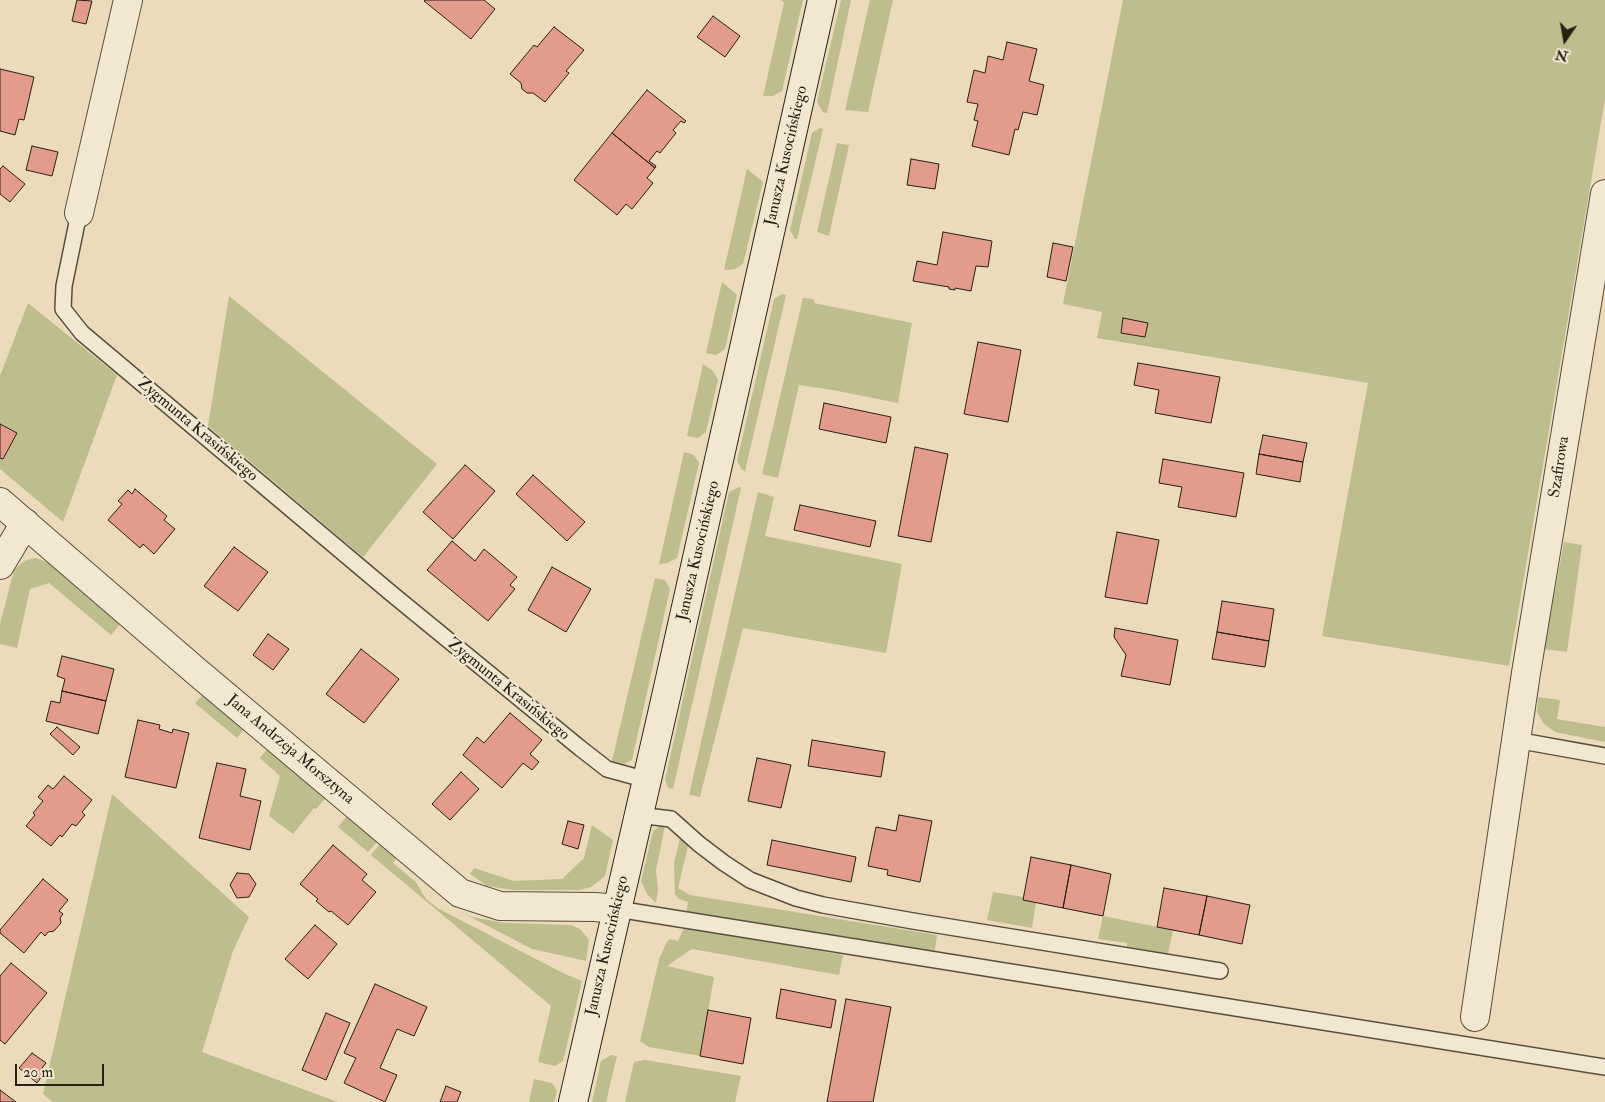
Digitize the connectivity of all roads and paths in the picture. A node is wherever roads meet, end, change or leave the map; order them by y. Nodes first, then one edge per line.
1 (128, 0) edge
2 (822, 0) edge
3 (1605, 194) edge
4 (79, 213) joint
5 (0, 502) edge
6 (25, 523) junction
7 (0, 565) edge
8 (1516, 740) junction
9 (1605, 756) edge
10 (647, 780) junction
11 (638, 815) junction
12 (617, 909) junction
13 (1220, 971) dead end
14 (1475, 1017) dead end
15 (1605, 1067) edge
16 (573, 1102) edge

1 - 4 street, Zygmunta Krasińskiego
2 - 10 street, Janusza Kusocińskiego
3 - 8 street, Szafirowa
4 - 10 lane, Zygmunta Krasińskiego
5 - 6 street, Jana Andrzeja Morsztyna
6 - 7 street
6 - 12 street, Jana Andrzeja Morsztyna
8 - 9 lane
8 - 14 street, Szafirowa
10 - 11 street, Janusza Kusocińskiego
11 - 12 street, Janusza Kusocińskiego
11 - 13 lane
12 - 15 lane
12 - 16 street, Janusza Kusocińskiego

